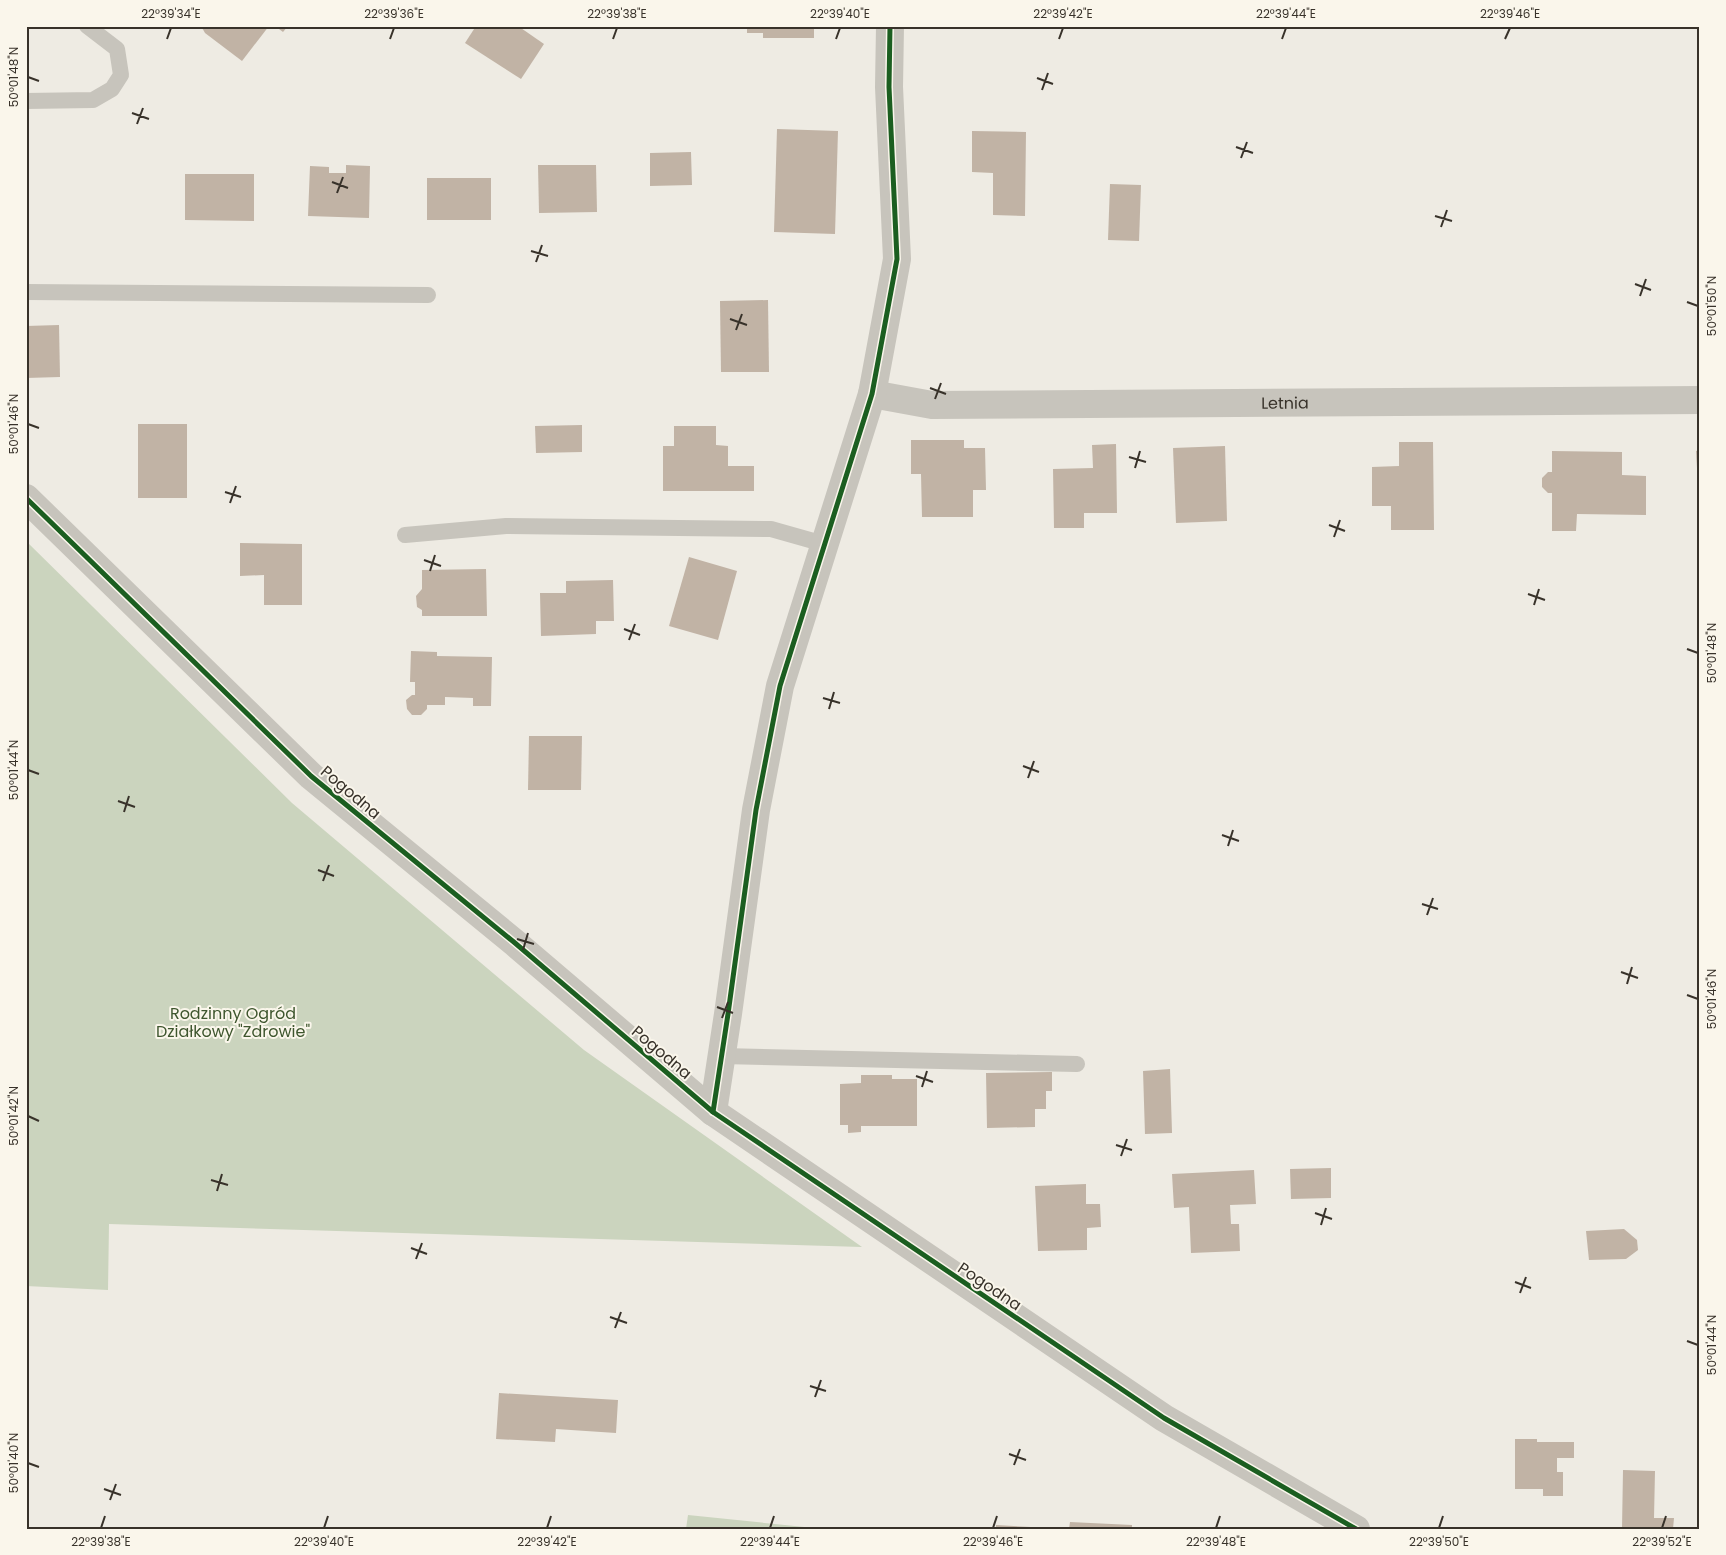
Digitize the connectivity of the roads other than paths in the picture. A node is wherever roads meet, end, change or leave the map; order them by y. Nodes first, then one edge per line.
1 (87, 26) edge
2 (890, 26) edge
3 (26, 101) edge
4 (26, 292) edge
5 (428, 295) dead end
6 (872, 394) junction
7 (1700, 400) edge
8 (26, 498) edge
9 (405, 535) dead end
10 (824, 544) junction
11 (722, 1056) junction
12 (1077, 1064) dead end
13 (714, 1112) junction
14 (1356, 1529) edge

1 - 3 lane
2 - 6 street
4 - 5 lane
6 - 7 street, Letnia
6 - 10 street
8 - 13 street, Pogodna
9 - 10 lane
10 - 11 street
11 - 12 lane
11 - 13 street
13 - 14 street, Pogodna

